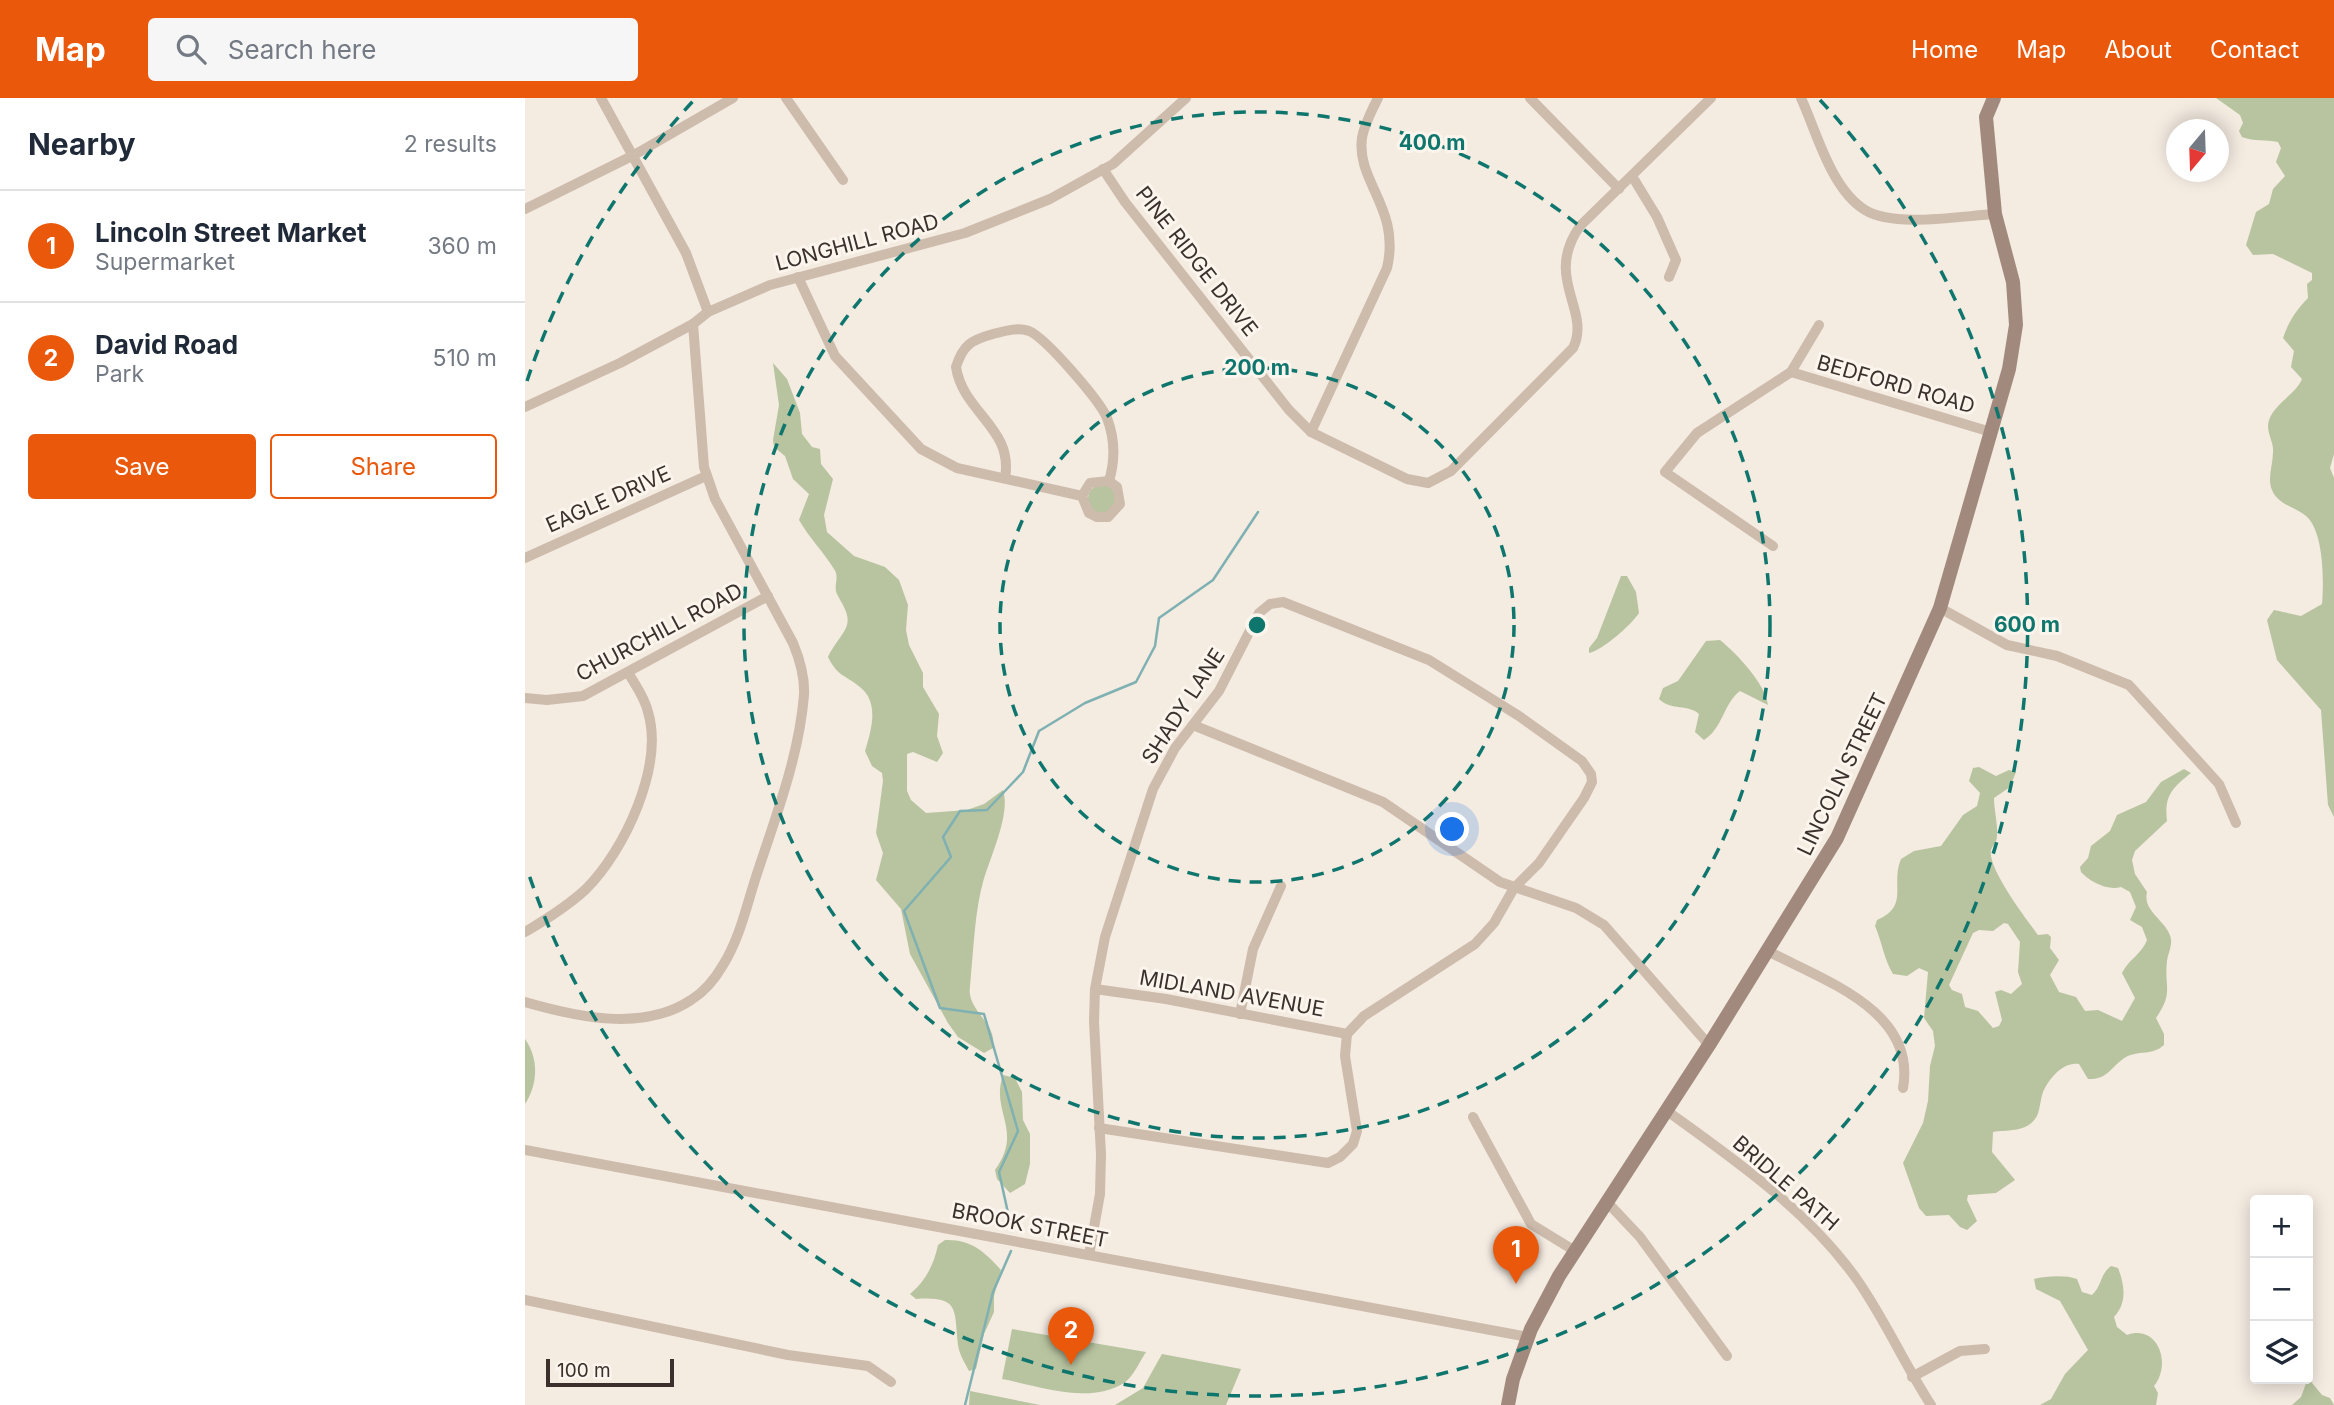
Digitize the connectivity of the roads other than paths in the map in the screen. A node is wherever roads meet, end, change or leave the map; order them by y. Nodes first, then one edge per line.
1 (601, 98) edge
2 (733, 98) edge
3 (786, 98) edge
4 (1378, 98) edge
5 (1530, 98) edge
6 (1711, 98) edge
7 (1801, 98) edge
8 (1993, 98) edge
9 (1182, 99) edge
10 (634, 155) junction
11 (1104, 169) junction
12 (1632, 176) junction
13 (843, 180) dead end
14 (1619, 189) junction
15 (525, 209) edge
16 (1995, 214) junction
17 (798, 276) junction
18 (1669, 277) dead end
19 (708, 312) junction
20 (693, 324) junction
21 (1819, 324) dead end
22 (1791, 372) junction
23 (525, 407) edge
24 (1311, 432) junction
25 (1991, 432) junction
26 (706, 476) junction
27 (1005, 478) junction
28 (1109, 481) junction
29 (1082, 496) junction
30 (1773, 546) dead end
31 (525, 558) edge
32 (768, 596) junction
33 (1940, 608) junction
34 (629, 674) junction
35 (525, 698) edge
36 (1193, 724) junction
37 (2236, 823) dead end
38 (1281, 886) dead end
39 (1514, 888) junction
40 (525, 932) edge
41 (1768, 951) junction
42 (1095, 989) junction
43 (525, 1002) edge
44 (1240, 1014) junction
45 (1347, 1034) junction
46 (1709, 1045) junction
47 (1903, 1088) dead end
48 (1667, 1111) junction
49 (1473, 1117) dead end
50 (1099, 1128) junction
51 (525, 1150) edge
52 (1607, 1202) junction
53 (1575, 1251) junction
54 (1089, 1255) junction
55 (525, 1300) edge
56 (1528, 1338) junction
57 (1985, 1349) dead end
58 (1727, 1356) dead end
59 (1912, 1377) junction
60 (891, 1382) dead end
61 (1508, 1405) edge
62 (1931, 1405) edge

1 - 10 street
2 - 10 street
3 - 13 street
4 - 24 street
5 - 14 street
6 - 12 street, PINE RIDGE DRIVE
7 - 16 street
8 - 16 main road, LINCOLN STREET
9 - 11 street, LONGHILL ROAD
10 - 15 street
10 - 19 street
11 - 17 street, LONGHILL ROAD
11 - 24 street, PINE RIDGE DRIVE
12 - 14 street, PINE RIDGE DRIVE
12 - 18 street
14 - 24 street, PINE RIDGE DRIVE
16 - 25 main road, LINCOLN STREET
17 - 19 street, LONGHILL ROAD
17 - 27 street
19 - 20 street, LONGHILL ROAD
20 - 23 street, LONGHILL ROAD
20 - 26 street
21 - 22 street
22 - 25 street, BEDFORD ROAD
22 - 30 street
25 - 33 main road, LINCOLN STREET
26 - 31 street, EAGLE DRIVE
26 - 32 street
27 - 28 street
27 - 29 street
28 - 29 street
28 - 29 street
32 - 34 street, CHURCHILL ROAD
32 - 43 street
33 - 37 street
33 - 41 main road, LINCOLN STREET
34 - 35 street, CHURCHILL ROAD
34 - 40 street
36 - 39 street
36 - 39 street, SHADY LANE
36 - 42 street, SHADY LANE
38 - 44 street
39 - 45 street, MIDLAND AVENUE
39 - 46 street
41 - 46 main road, LINCOLN STREET
41 - 47 street
42 - 44 street, MIDLAND AVENUE
42 - 50 street, SHADY LANE
44 - 45 street, MIDLAND AVENUE
45 - 50 street
46 - 48 main road, LINCOLN STREET
48 - 52 main road, LINCOLN STREET
48 - 59 street, BRIDLE PATH
49 - 53 street
50 - 54 street, SHADY LANE
51 - 54 street, BROOK STREET
52 - 53 main road, LINCOLN STREET
52 - 58 street
53 - 56 main road, LINCOLN STREET
54 - 56 street, BROOK STREET
55 - 60 street
56 - 61 main road, LINCOLN STREET
57 - 59 street
59 - 62 street, BRIDLE PATH

